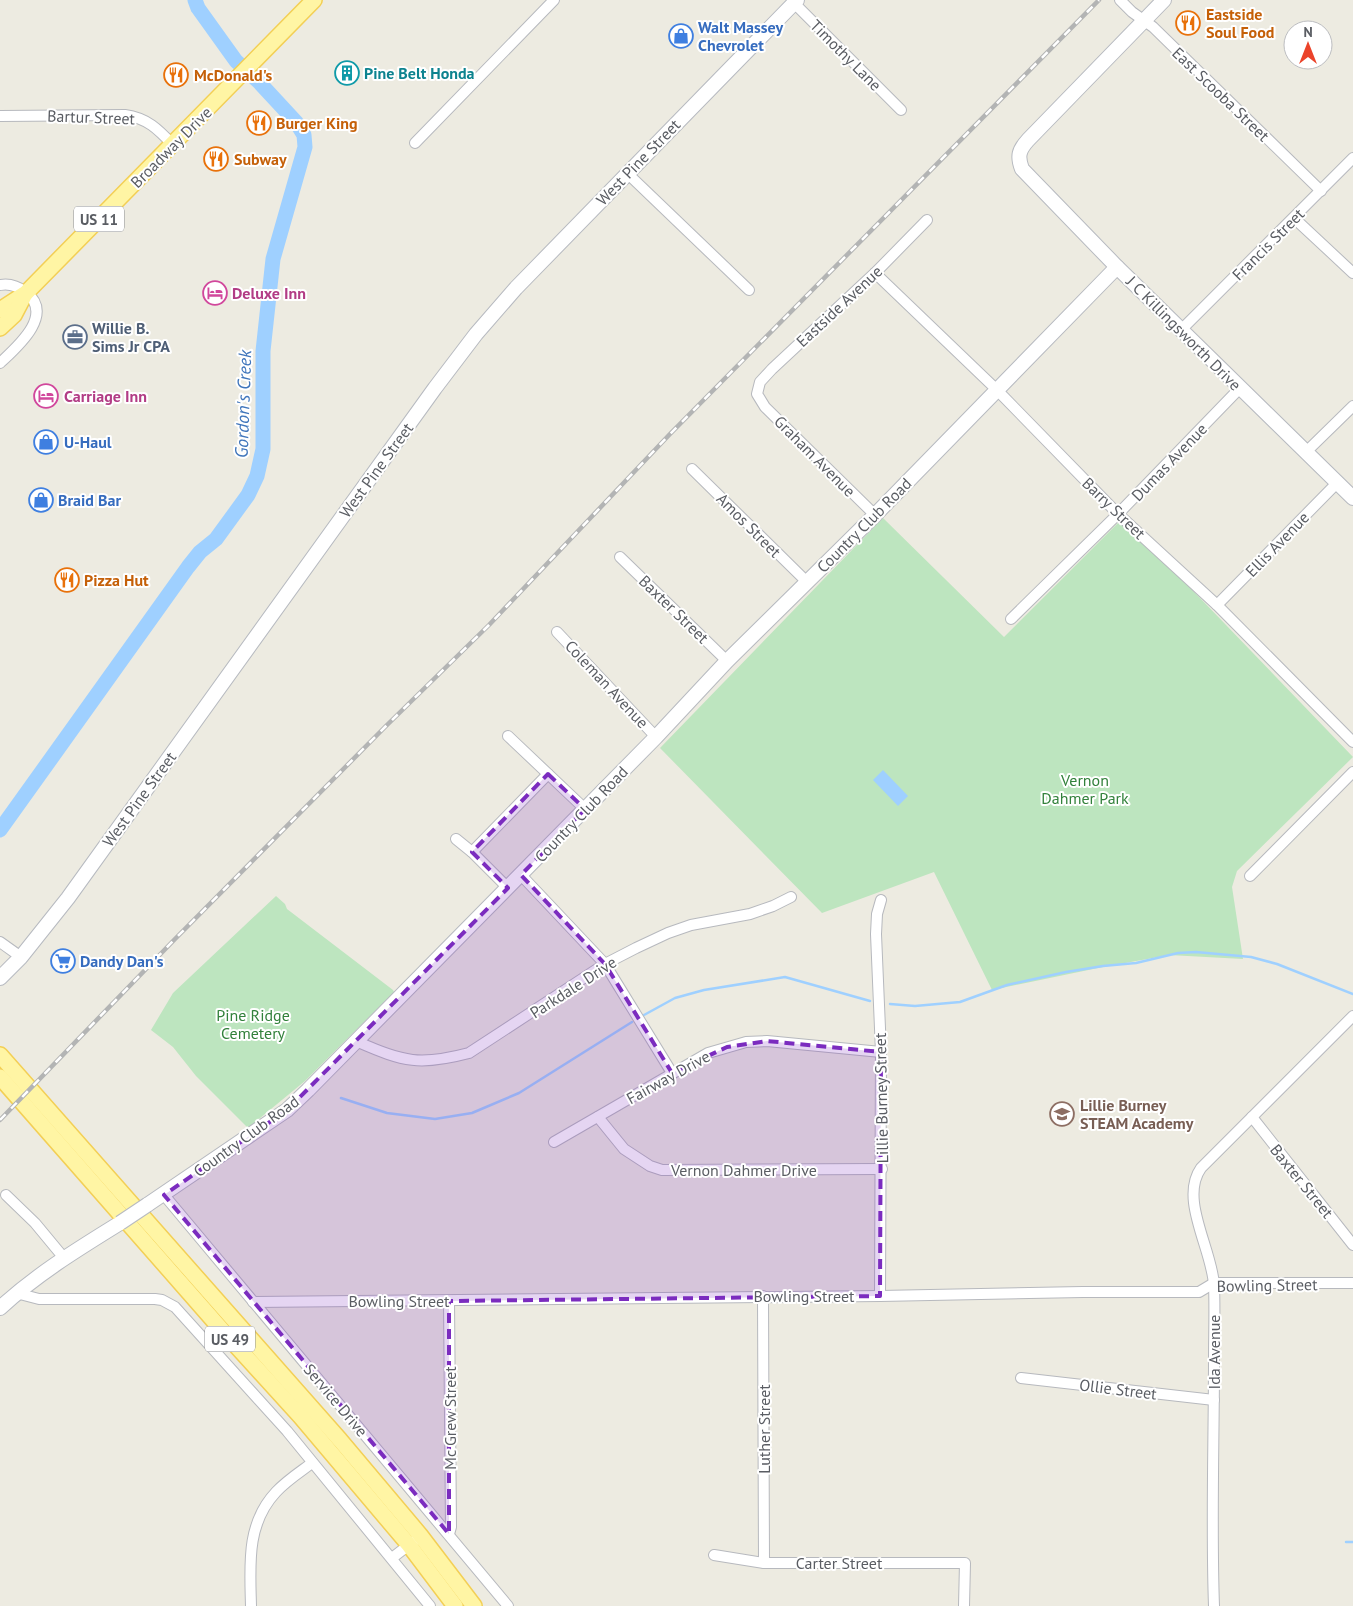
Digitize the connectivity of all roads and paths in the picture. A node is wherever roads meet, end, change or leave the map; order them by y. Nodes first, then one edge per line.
1 (1120, 0) edge
2 (1164, 0) edge
3 (794, 1) edge
4 (308, 2) edge
5 (546, 3) edge
6 (1144, 20) junction
7 (901, 110) dead end
8 (0, 116) edge
9 (415, 143) dead end
10 (173, 144) junction
11 (1353, 158) edge
12 (627, 173) junction
13 (1321, 191) junction
14 (1294, 218) junction
15 (927, 220) dead end
16 (1117, 267) junction
17 (875, 273) junction
18 (1353, 274) edge
19 (0, 284) edge
20 (749, 290) dead end
21 (26, 293) junction
22 (0, 310) edge
23 (0, 328) edge
24 (1181, 330) junction
25 (0, 363) edge
26 (1240, 388) junction
27 (997, 390) junction
28 (757, 394) joint
29 (1353, 406) edge
30 (1306, 452) junction
31 (692, 469) dead end
32 (1337, 483) junction
33 (1353, 498) edge
34 (1118, 514) junction
35 (875, 515) junction
36 (620, 557) dead end
37 (807, 582) junction
38 (1217, 606) junction
39 (1011, 619) dead end
40 (557, 632) dead end
41 (727, 661) junction
42 (508, 736) dead end
43 (656, 737) junction
44 (1353, 742) edge
45 (1353, 772) edge
46 (548, 774) junction
47 (585, 809) junction
48 (456, 839) dead end
49 (472, 852) junction
50 (521, 875) junction
51 (1250, 876) dead end
52 (508, 888) junction
53 (791, 896) dead end
54 (881, 900) dead end
55 (0, 942) edge
56 (21, 957) junction
57 (605, 964) junction
58 (0, 978) edge
59 (1353, 1016) edge
60 (358, 1042) junction
61 (881, 1052) junction
62 (0, 1055) edge
63 (672, 1073) junction
64 (0, 1077) edge
65 (598, 1117) junction
66 (1252, 1117) junction
67 (554, 1142) dead end
68 (882, 1169) junction
69 (6, 1195) dead end
70 (164, 1195) junction
71 (1353, 1245) edge
72 (64, 1258) junction
73 (1214, 1283) junction
74 (1353, 1283) edge
75 (16, 1293) junction
76 (763, 1296) junction
77 (880, 1296) junction
78 (449, 1301) junction
79 (253, 1302) junction
80 (0, 1308) edge
81 (1021, 1378) dead end
82 (1214, 1400) junction
83 (312, 1463) junction
84 (449, 1534) junction
85 (414, 1540) junction
86 (714, 1555) dead end
87 (392, 1558) junction
88 (764, 1563) junction
89 (251, 1606) edge
90 (430, 1606) edge
91 (455, 1606) edge
92 (474, 1606) edge
93 (508, 1606) edge
94 (964, 1606) edge
95 (1214, 1606) edge

1 - 6 street, East Scooba Street
2 - 6 street
3 - 7 street, Timothy Lane
3 - 12 street, West Pine Street
4 - 10 main road, Broadway Drive / US 11
5 - 9 street
6 - 13 street, East Scooba Street
6 - 16 street, J C Killingsworth Drive
8 - 10 street, Bartur Street
10 - 21 main road, Broadway Drive / US 11
11 - 13 street, Francis Street
12 - 20 street
12 - 56 street, West Pine Street
13 - 14 street, Francis Street
14 - 18 street
14 - 24 street, Francis Street
15 - 17 street, Eastside Avenue
16 - 24 street, J C Killingsworth Drive
16 - 27 street, Country Club Road
17 - 27 street, Barry Street
17 - 28 street, Eastside Avenue
19 - 21 street
21 - 22 main road, Broadway Drive / US 11
21 - 23 main road, Broadway Drive / US 11
21 - 25 street
24 - 26 street, J C Killingsworth Drive
26 - 30 street, J C Killingsworth Drive
26 - 34 street, Dumas Avenue
27 - 34 street, Barry Street
27 - 35 street, Country Club Road
28 - 35 street, Graham Avenue
29 - 30 street
30 - 32 street, J C Killingsworth Drive
31 - 37 street, Amos Street
32 - 33 street, J C Killingsworth Drive
32 - 38 street, Ellis Avenue
34 - 38 street, Barry Street
34 - 39 street, Dumas Avenue
35 - 37 street, Country Club Road
36 - 41 street, Baxter Street
37 - 41 street, Country Club Road
38 - 44 street, Barry Street
40 - 43 street, Coleman Avenue
41 - 43 street, Country Club Road
42 - 46 street
43 - 47 street, Country Club Road
45 - 51 street
46 - 47 street
46 - 49 street
47 - 50 street, Country Club Road
48 - 49 street
49 - 52 street
50 - 52 street, Country Club Road
50 - 57 street
52 - 60 street, Country Club Road
53 - 57 street, Parkdale Drive
54 - 61 street, Lillie Burney Street
55 - 56 street
56 - 58 street, West Pine Street
57 - 60 street, Parkdale Drive
57 - 63 street
59 - 66 street, Ida Avenue
60 - 70 street, Country Club Road
61 - 63 street, Fairway Drive
61 - 68 street, Lillie Burney Street
62 - 85 main road, US 49
63 - 65 street, Fairway Drive
64 - 85 main road, US 49
65 - 67 street, Fairway Drive
65 - 68 street, Vernon Dahmer Drive
66 - 71 street, Baxter Street
66 - 73 street, Ida Avenue
68 - 77 street, Lillie Burney Street
69 - 72 street
70 - 72 street, Country Club Road, bridge
70 - 79 street, Service Drive
72 - 75 street, Country Club Road
73 - 74 street, Bowling Street
73 - 77 street, Bowling Street
73 - 82 street, Ida Avenue
75 - 80 street, Country Club Road
75 - 83 street
76 - 77 street, Bowling Street
76 - 78 street, Bowling Street
76 - 88 street, Luther Street
78 - 79 street, Bowling Street
78 - 84 street, Mc Grew Street
79 - 84 street, Service Drive
81 - 82 street, Ollie Street
82 - 95 street, Ida Avenue
83 - 87 street
83 - 89 street
84 - 93 street, Service Drive
85 - 87 street
85 - 91 main road, US 49
85 - 92 main road, US 49
86 - 88 street, Carter Street
87 - 90 street
88 - 94 street, Carter Street

